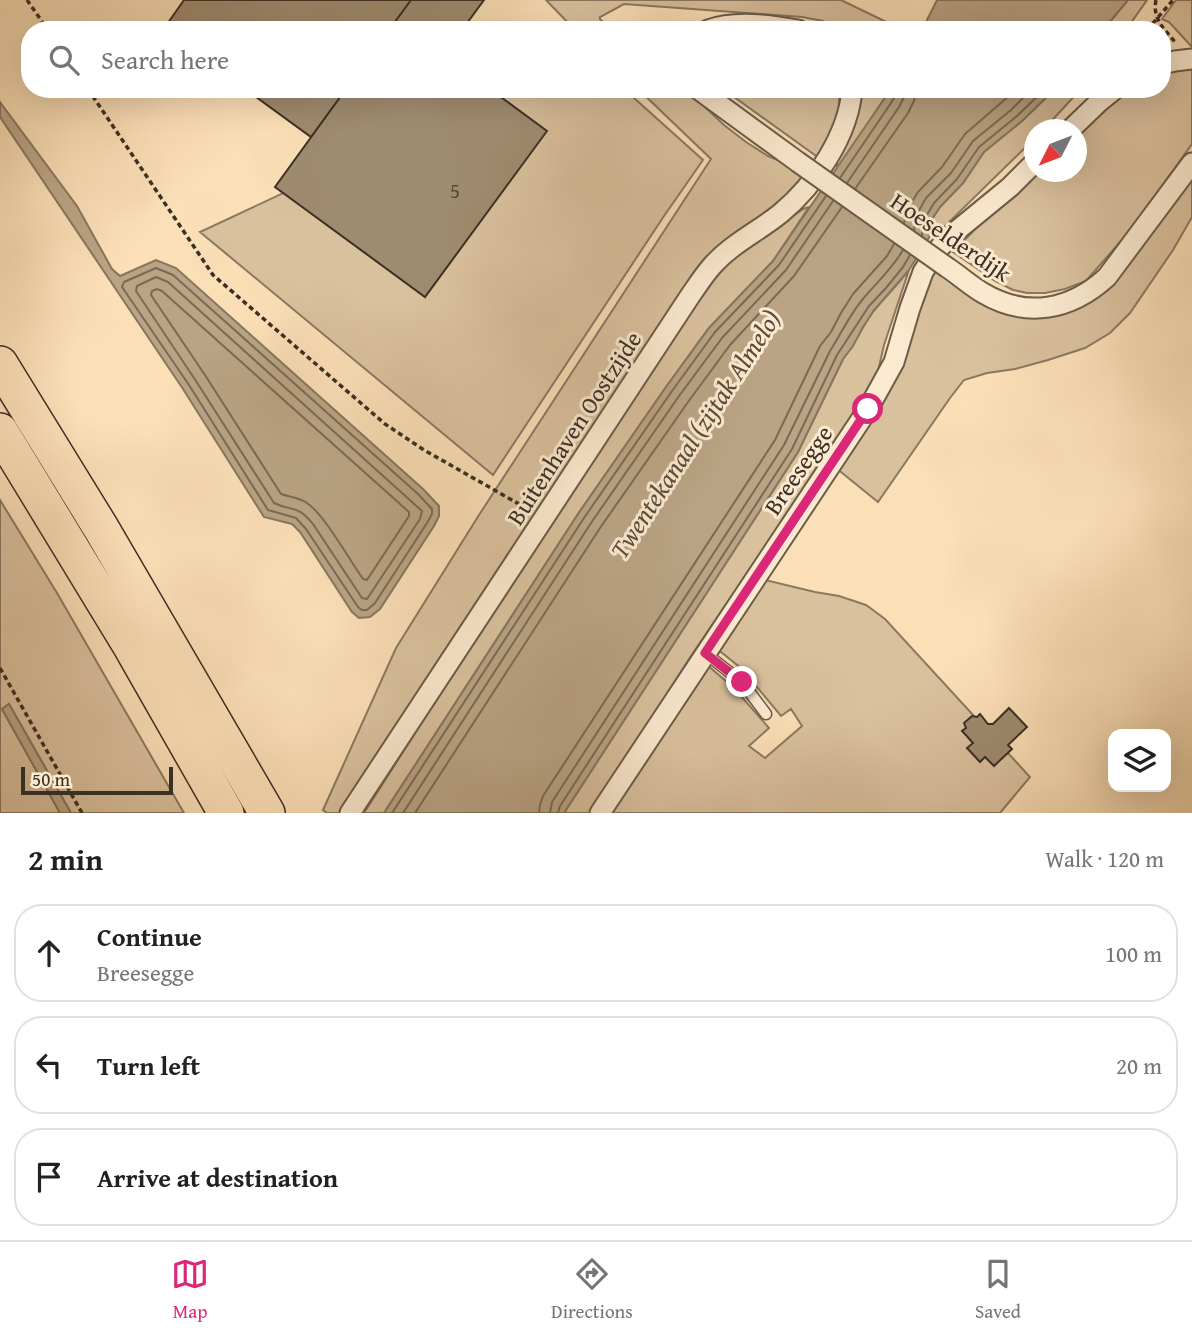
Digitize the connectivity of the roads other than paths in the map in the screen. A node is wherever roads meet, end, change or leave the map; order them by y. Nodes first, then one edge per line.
1 (1192, 59) edge
2 (1171, 62) edge
3 (710, 98) edge
4 (851, 98) edge
5 (1104, 98) edge
6 (1081, 119) edge
7 (1192, 163) edge
8 (1024, 173) edge
9 (0, 364) edge
10 (0, 431) edge
11 (705, 653) junction
12 (766, 714) dead end
13 (226, 813) edge
14 (267, 813) edge
15 (350, 813) edge
16 (600, 813) edge

1 - 2 street
3 - 7 street, Hoeselderdijk, bridge
4 - 15 street, Buitenhaven Oostzijde
5 - 6 street
8 - 11 street, Breesegge
9 - 14 highway
10 - 13 highway
11 - 12 lane
11 - 16 street, Breesegge

